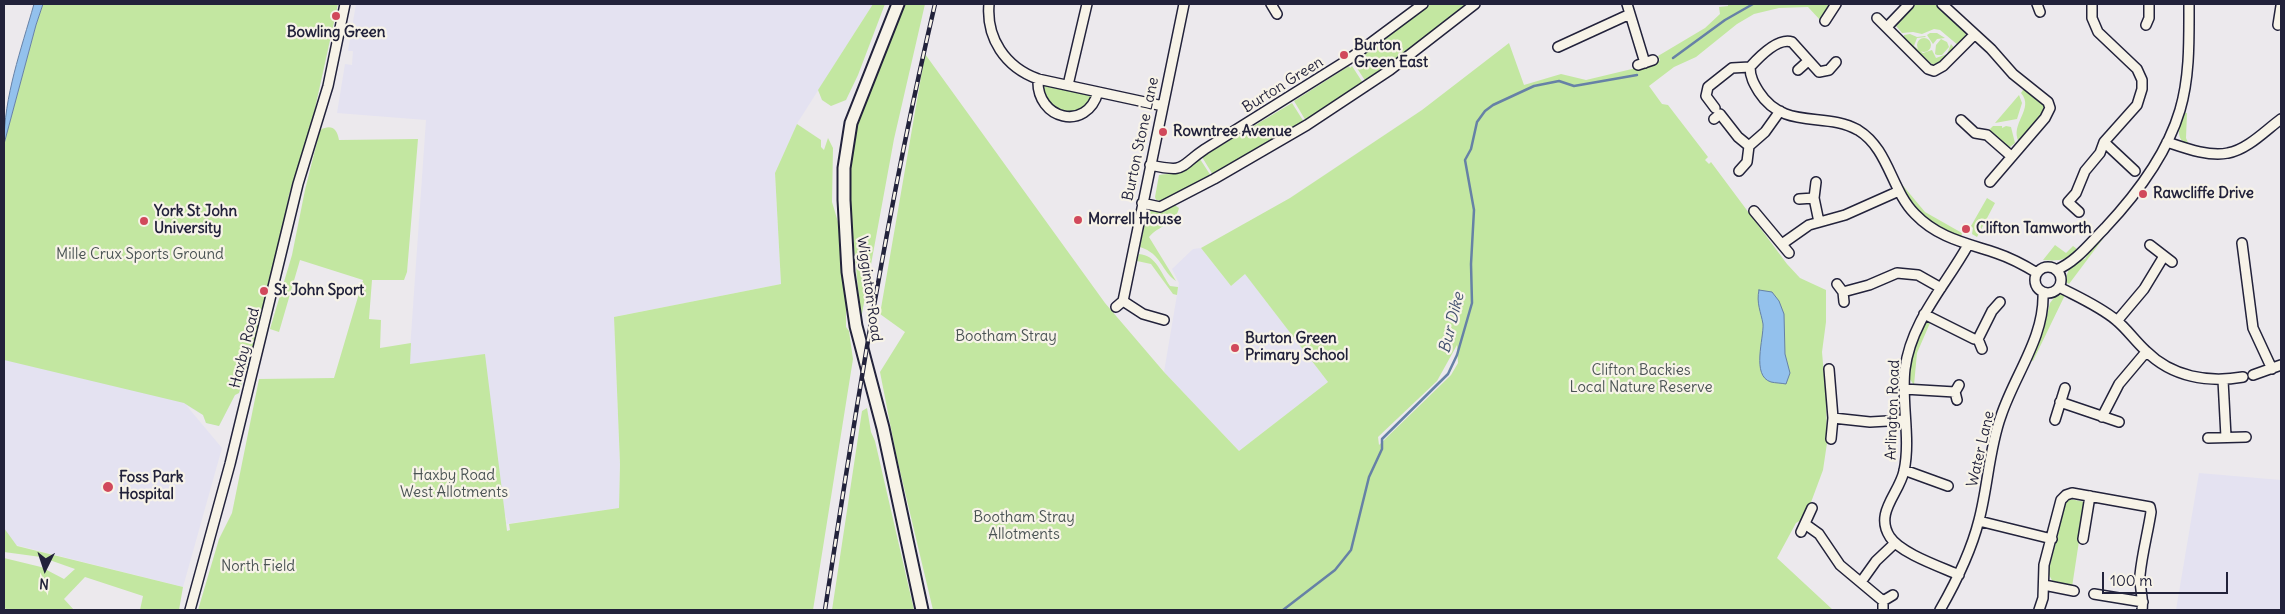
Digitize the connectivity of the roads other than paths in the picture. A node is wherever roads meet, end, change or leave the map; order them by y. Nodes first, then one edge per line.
1 (345, 4) edge
2 (898, 4) edge
3 (989, 4) edge
4 (1087, 4) edge
5 (1184, 4) edge
6 (1423, 4) edge
7 (1475, 4) edge
8 (1627, 4) edge
9 (1836, 4) edge
10 (1909, 4) edge
11 (1942, 4) edge
12 (2092, 4) edge
13 (2148, 4) edge
14 (2188, 4) edge
15 (2281, 6) edge
16 (1630, 14) junction
17 (1877, 18) dead end
18 (1825, 21) dead end
19 (2146, 25) dead end
20 (2278, 25) dead end
21 (1886, 27) junction
22 (1974, 35) junction
23 (1558, 48) dead end
24 (1808, 61) junction
25 (1836, 62) dead end
26 (1645, 63) dead end
27 (1750, 68) junction
28 (1798, 70) dead end
29 (1038, 78) junction
30 (1068, 85) junction
31 (1098, 92) junction
32 (1163, 106) junction
33 (1715, 108) dead end
34 (1780, 111) junction
35 (1714, 119) dead end
36 (2281, 119) edge
37 (1961, 120) dead end
38 (2104, 142) junction
39 (2166, 142) junction
40 (1749, 146) junction
41 (2011, 156) junction
42 (1150, 166) junction
43 (1739, 171) dead end
44 (2135, 171) dead end
45 (1816, 182) dead end
46 (1990, 182) dead end
47 (1899, 191) junction
48 (1814, 198) junction
49 (1800, 200) dead end
50 (1142, 203) junction
51 (1754, 211) dead end
52 (2079, 212) dead end
53 (1819, 222) junction
54 (1782, 244) junction
55 (1968, 245) junction
56 (2150, 245) dead end
57 (2239, 249) dead end
58 (1789, 253) dead end
59 (2164, 256) junction
60 (2172, 262) dead end
61 (2056, 270) junction
62 (2037, 272) junction
63 (1837, 284) dead end
64 (2059, 286) junction
65 (1941, 288) junction
66 (1843, 292) junction
67 (2043, 292) junction
68 (1844, 302) dead end
69 (2000, 302) dead end
70 (1924, 314) junction
71 (1164, 320) dead end
72 (2117, 321) junction
73 (1978, 338) junction
74 (1982, 349) dead end
75 (2146, 352) junction
76 (2281, 365) edge
77 (1829, 369) dead end
78 (2272, 369) junction
79 (2253, 375) dead end
80 (2242, 377) dead end
81 (2224, 380) junction
82 (2065, 388) dead end
83 (1904, 389) junction
84 (1957, 393) dead end
85 (2060, 402) junction
86 (2102, 416) junction
87 (1833, 418) junction
88 (1905, 420) junction
89 (2055, 420) dead end
90 (2119, 422) dead end
91 (2226, 437) junction
92 (2246, 437) dead end
93 (2208, 438) dead end
94 (1832, 439) dead end
95 (1904, 470) junction
96 (1948, 486) dead end
97 (2090, 496) junction
98 (1812, 508) dead end
99 (1979, 521) junction
100 (2083, 538) dead end
101 (2052, 539) junction
102 (1895, 543) junction
103 (1959, 575) junction
104 (1861, 582) junction
105 (2044, 585) junction
106 (2074, 591) dead end
107 (2094, 594) dead end
108 (1893, 595) dead end
109 (1883, 606) edge
110 (2143, 606) edge
111 (190, 610) edge
112 (922, 610) edge
113 (1940, 610) edge
114 (2039, 610) edge

1 - 111 street, Haxby Road
2 - 112 main road, Wigginton Road
3 - 29 street
4 - 30 street
5 - 32 street, Burton Stone Lane
6 - 42 street, Burton Green
7 - 50 street
8 - 16 street
9 - 18 street
10 - 21 street
11 - 22 street
12 - 38 street
13 - 19 street
14 - 39 street
15 - 20 street
16 - 23 street
16 - 26 street
17 - 21 street
21 - 22 street
22 - 41 street
24 - 25 street
24 - 27 street
24 - 28 street
27 - 33 street
27 - 34 street
29 - 30 street
29 - 31 street
30 - 31 street
31 - 32 street
32 - 42 street, Burton Stone Lane
34 - 40 street
34 - 47 street
35 - 40 street
36 - 39 street
37 - 41 street
38 - 44 street
38 - 52 street
39 - 61 street
40 - 43 street
41 - 46 street
42 - 50 street, Burton Stone Lane
45 - 48 street
47 - 53 street
47 - 55 street
48 - 49 street
48 - 53 street
50 - 71 street, Burton Stone Lane
51 - 54 street
53 - 54 street
54 - 58 street
55 - 62 street
55 - 65 street, Arlington Road
56 - 59 street
57 - 78 street
59 - 60 street
59 - 72 street
61 - 62 street
61 - 64 street
62 - 67 street, Water Lane
63 - 66 street
64 - 67 street
64 - 72 street
65 - 66 street
65 - 70 street, Arlington Road
66 - 68 street
67 - 99 street, Water Lane
69 - 73 street
70 - 73 street
70 - 83 street, Arlington Road
72 - 75 street
73 - 74 street
75 - 81 street
75 - 86 street
76 - 78 street
77 - 87 street
78 - 79 street
80 - 81 street
81 - 91 street
82 - 85 street
83 - 84 street
83 - 88 street, Arlington Road
85 - 86 street
85 - 89 street
86 - 90 street
87 - 88 street
87 - 94 street
88 - 95 street, Arlington Road
91 - 92 street
91 - 93 street
95 - 96 street
95 - 102 street, Arlington Road
97 - 100 street
97 - 101 street
97 - 110 street
98 - 104 street
99 - 101 street
99 - 103 street, Water Lane
101 - 105 street
102 - 103 street
102 - 104 street
103 - 113 street, Water Lane
104 - 109 street
105 - 106 street
105 - 114 street
107 - 110 street
108 - 109 street

